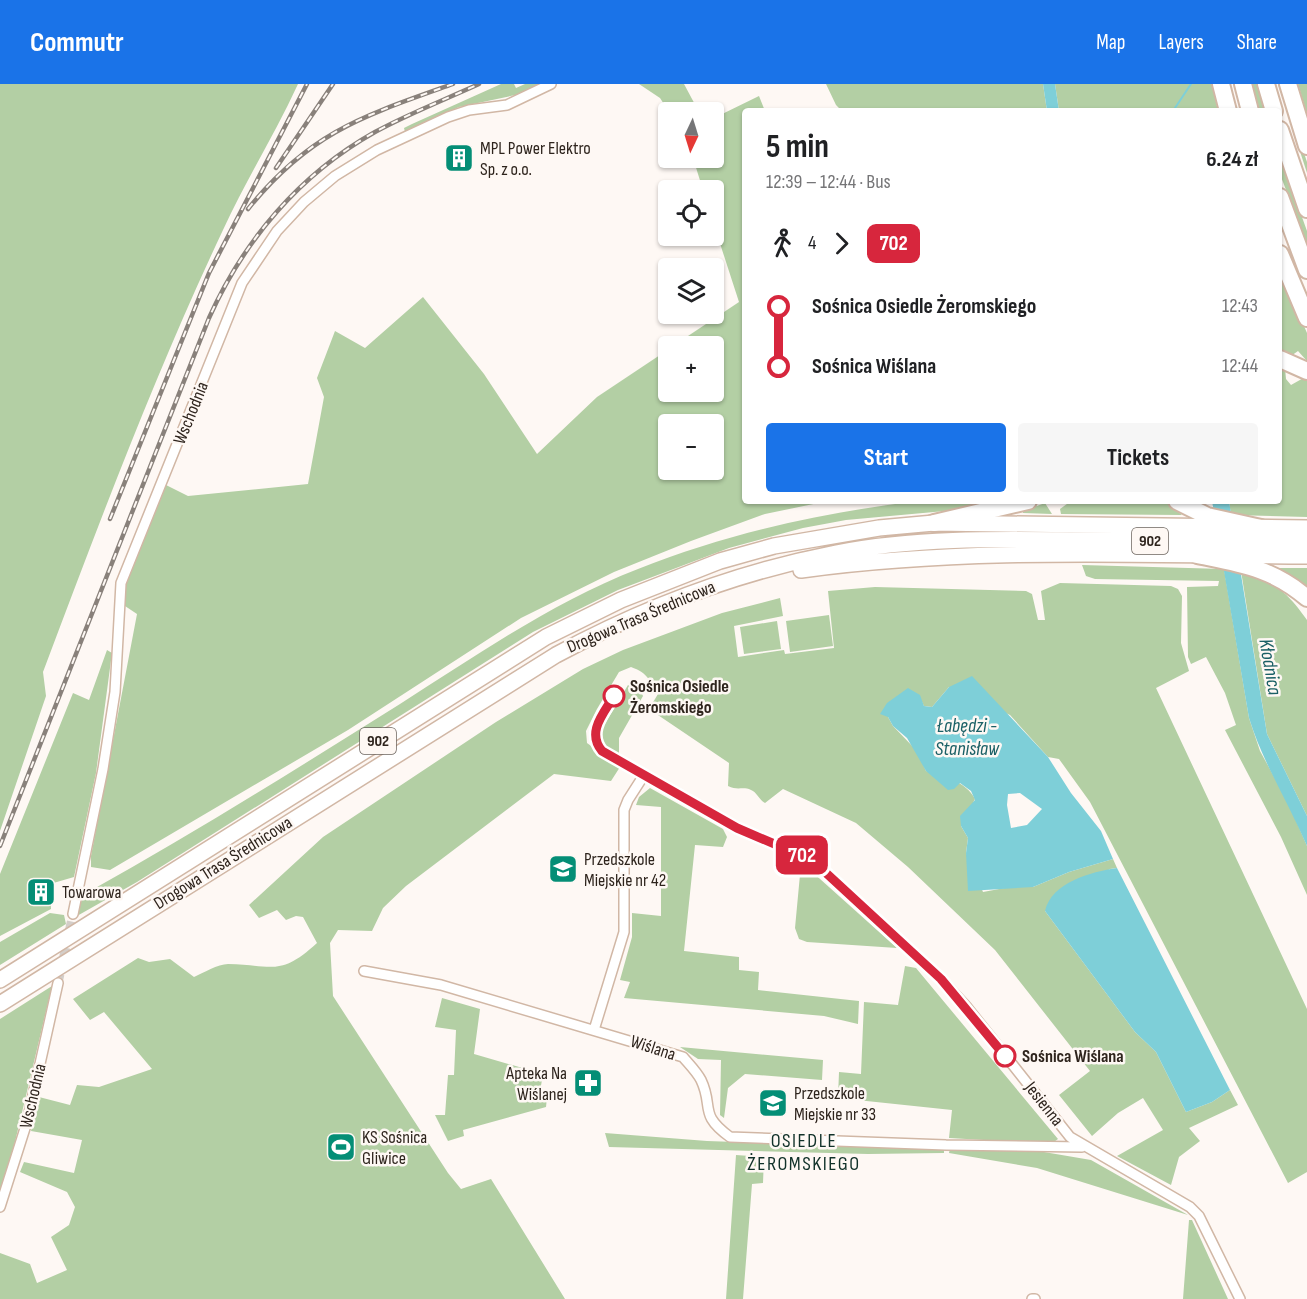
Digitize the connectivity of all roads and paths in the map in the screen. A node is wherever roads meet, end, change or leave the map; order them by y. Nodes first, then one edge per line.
1 (551, 84) edge
2 (1221, 84) edge
3 (1243, 84) edge
4 (1266, 84) edge
5 (1287, 84) edge
6 (1227, 108) edge
7 (1249, 108) edge
8 (1273, 108) edge
9 (1282, 136) edge
10 (1307, 146) edge
11 (1282, 202) edge
12 (1307, 209) edge
13 (1282, 259) edge
14 (1307, 270) edge
15 (1307, 318) edge
16 (1021, 504) edge
17 (1183, 504) edge
18 (988, 518) junction
19 (934, 524) joint
20 (1261, 528) junction
21 (1307, 528) edge
22 (1307, 542) edge
23 (993, 547) junction
24 (1197, 555) junction
25 (1307, 556) edge
26 (1307, 598) edge
27 (73, 914) tunnel mouth
28 (364, 971) dead end
29 (0, 980) edge
30 (58, 983) tunnel mouth
31 (0, 1004) edge
32 (594, 1030) junction
33 (1082, 1147) junction
34 (0, 1207) edge
35 (1240, 1299) edge

1 - 27 street, Wschodnia
2 - 6 highway
3 - 7 highway
4 - 8 highway
5 - 10 highway
9 - 12 highway
11 - 14 highway
13 - 15 highway
16 - 18 highway
17 - 20 highway
18 - 19 highway
18 - 20 main road, 902
19 - 29 main road, Drogowa Trasa Średnicowa / 902
20 - 21 main road, 902
22 - 23 main road, Drogowa Trasa Średnicowa / 902
23 - 24 main road
23 - 31 main road, Drogowa Trasa Średnicowa / 902
24 - 25 main road
24 - 26 highway
28 - 32 street, Wiślana
30 - 34 street, Wschodnia
32 - 33 street, Wiślana
32 - 33 street, Jesienna
33 - 35 street, Jesienna

